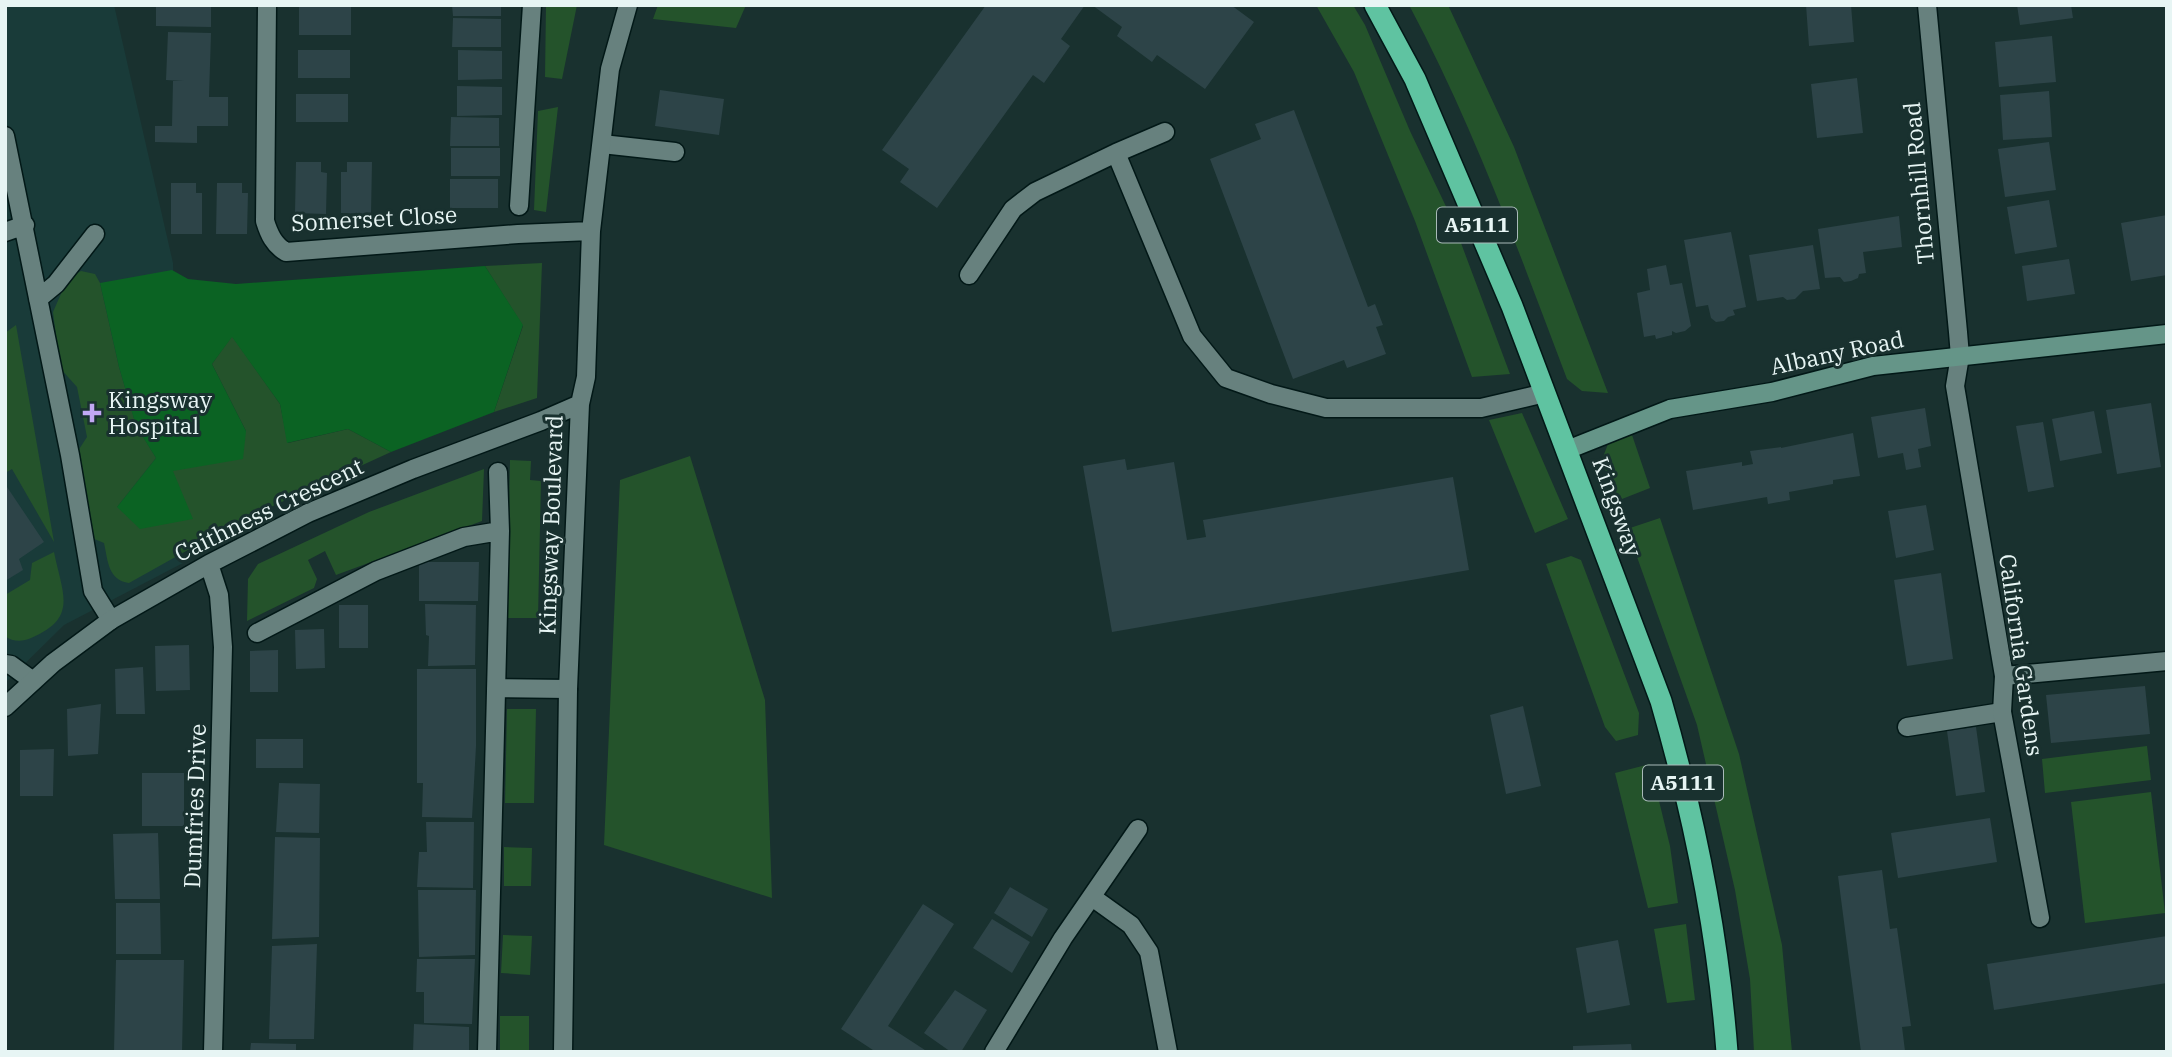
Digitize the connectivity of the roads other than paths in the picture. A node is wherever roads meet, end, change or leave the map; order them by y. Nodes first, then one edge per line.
1 (267, 5) edge
2 (532, 5) edge
3 (628, 5) edge
4 (1375, 5) edge
5 (1927, 5) edge
6 (1165, 132) dead end
7 (5, 136) edge
8 (602, 144) junction
9 (675, 152) dead end
10 (1116, 153) junction
11 (519, 206) dead end
12 (25, 225) junction
13 (592, 231) junction
14 (5, 232) edge
15 (95, 234) dead end
16 (969, 275) dead end
17 (38, 299) junction
18 (2167, 334) edge
19 (1960, 356) junction
20 (1545, 393) junction
21 (580, 404) junction
22 (1567, 450) junction
23 (498, 472) dead end
24 (500, 531) junction
25 (209, 564) junction
26 (111, 620) junction
27 (257, 633) dead end
28 (2167, 661) edge
29 (5, 664) edge
30 (2004, 676) junction
31 (33, 681) junction
32 (496, 688) junction
33 (568, 689) junction
34 (5, 707) edge
35 (2002, 712) junction
36 (1907, 727) dead end
37 (1138, 829) dead end
38 (1092, 897) junction
39 (2040, 918) dead end
40 (213, 1052) edge
41 (487, 1052) edge
42 (563, 1052) edge
43 (994, 1052) edge
44 (1168, 1052) edge
45 (1727, 1052) edge

1 - 13 street, Somerset Close
2 - 11 street
3 - 8 street, Kingsway Boulevard
4 - 20 highway, Kingsway / A5111
5 - 19 street, Thornhill Road
6 - 10 street
7 - 12 street
8 - 9 street
8 - 13 street, Kingsway Boulevard
10 - 16 street
10 - 20 street
12 - 14 street
12 - 17 street
13 - 21 street, Kingsway Boulevard
15 - 17 street
17 - 26 street
18 - 19 street, Albany Road
19 - 22 street, Albany Road
19 - 30 street, California Gardens
20 - 22 highway, Kingsway / A5111
21 - 25 street, Caithness Crescent
21 - 33 street, Kingsway Boulevard
22 - 45 highway, Kingsway / A5111
23 - 24 street
24 - 27 street
24 - 32 street
25 - 26 street, Caithness Crescent
25 - 40 street, Dumfries Drive
26 - 31 street, Caithness Crescent
28 - 30 street
29 - 31 street
30 - 35 street, California Gardens
31 - 34 street, Caithness Crescent
32 - 33 street
32 - 41 street
33 - 42 street, Kingsway Boulevard
35 - 36 street
35 - 39 street, California Gardens
37 - 38 street
38 - 43 street
38 - 44 street

